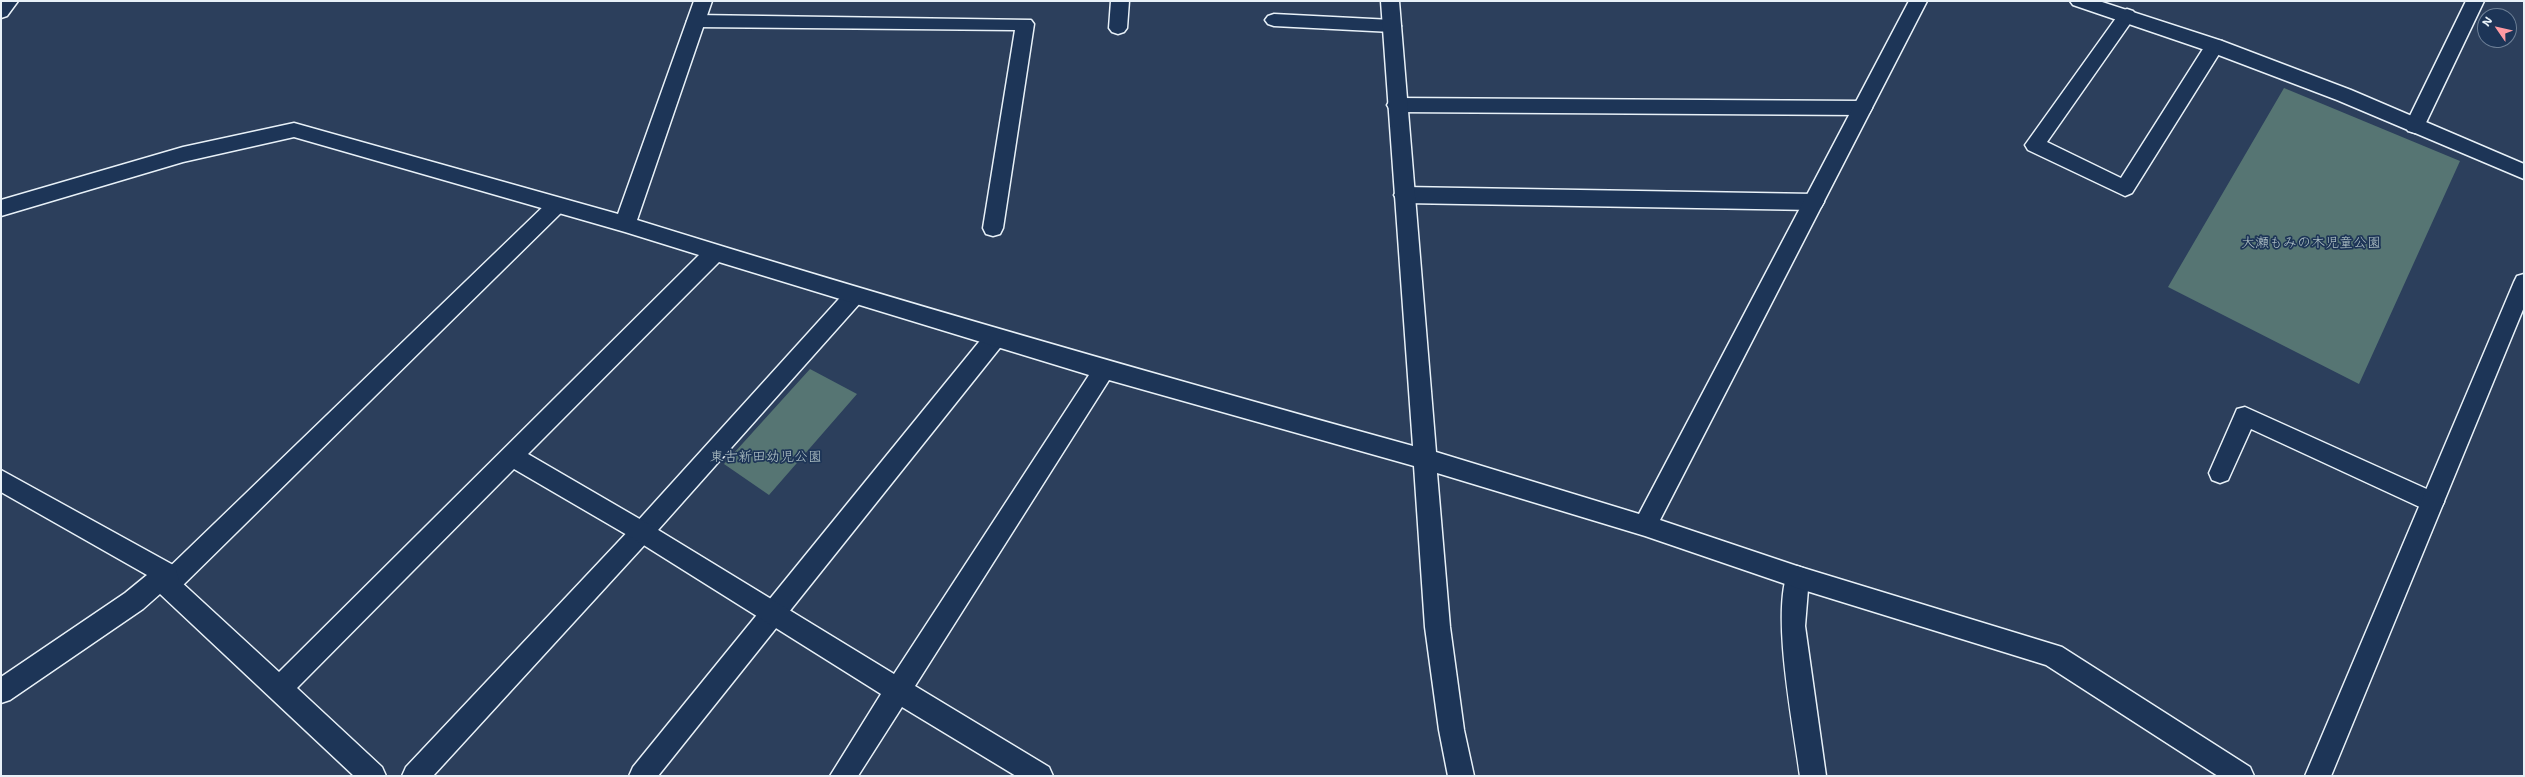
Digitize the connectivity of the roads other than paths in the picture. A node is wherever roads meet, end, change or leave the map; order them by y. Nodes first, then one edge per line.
1 (9, 1) edge
2 (703, 1) edge
3 (1120, 1) edge
4 (1390, 1) edge
5 (1918, 1) edge
6 (2079, 1) edge
7 (2475, 1) edge
8 (1, 12) edge
9 (2127, 15) junction
10 (1274, 20) dead end
11 (696, 22) junction
12 (1392, 26) junction
13 (1118, 28) dead end
14 (2215, 46) junction
15 (1397, 105) junction
16 (1862, 108) junction
17 (2415, 126) junction
18 (2524, 172) edge
19 (1404, 195) junction
20 (1814, 202) junction
21 (556, 206) junction
22 (1, 208) edge
23 (625, 224) junction
24 (993, 228) dead end
25 (715, 252) junction
26 (2524, 282) edge
27 (854, 296) junction
28 (995, 338) junction
29 (1104, 370) junction
30 (512, 456) junction
31 (1425, 458) junction
32 (2220, 473) dead end
33 (1, 480) edge
34 (2432, 502) junction
35 (1645, 526) junction
36 (642, 532) junction
37 (1797, 577) junction
38 (167, 580) junction
39 (774, 615) junction
40 (280, 688) junction
41 (901, 690) junction
42 (1, 691) edge
43 (373, 776) edge
44 (415, 776) edge
45 (642, 776) edge
46 (843, 776) edge
47 (1040, 776) edge
48 (1461, 776) edge
49 (1813, 776) edge
50 (2240, 776) edge
51 (2318, 776) edge

1 - 8 street
2 - 11 street
3 - 13 street
4 - 12 street
5 - 16 street
6 - 9 street
7 - 17 street
9 - 14 street
9 - 14 street
10 - 12 street
11 - 23 street
11 - 24 street
12 - 15 street
14 - 17 street
15 - 16 street
15 - 19 street
16 - 20 street
17 - 18 street
19 - 20 street
19 - 31 street
20 - 35 street
21 - 22 street
21 - 23 street
21 - 38 street
23 - 25 street
25 - 27 street
25 - 30 street
26 - 34 street
27 - 28 street
27 - 36 street
28 - 29 street
28 - 39 street
29 - 31 street
29 - 41 street
30 - 36 street
30 - 40 street
31 - 35 street
31 - 48 street
32 - 34 street
33 - 38 street
34 - 51 street
35 - 37 street
36 - 39 street
36 - 44 street
37 - 49 street
37 - 50 street
38 - 40 street
38 - 42 street
39 - 41 street
39 - 45 street
40 - 43 street
41 - 46 street
41 - 47 street

